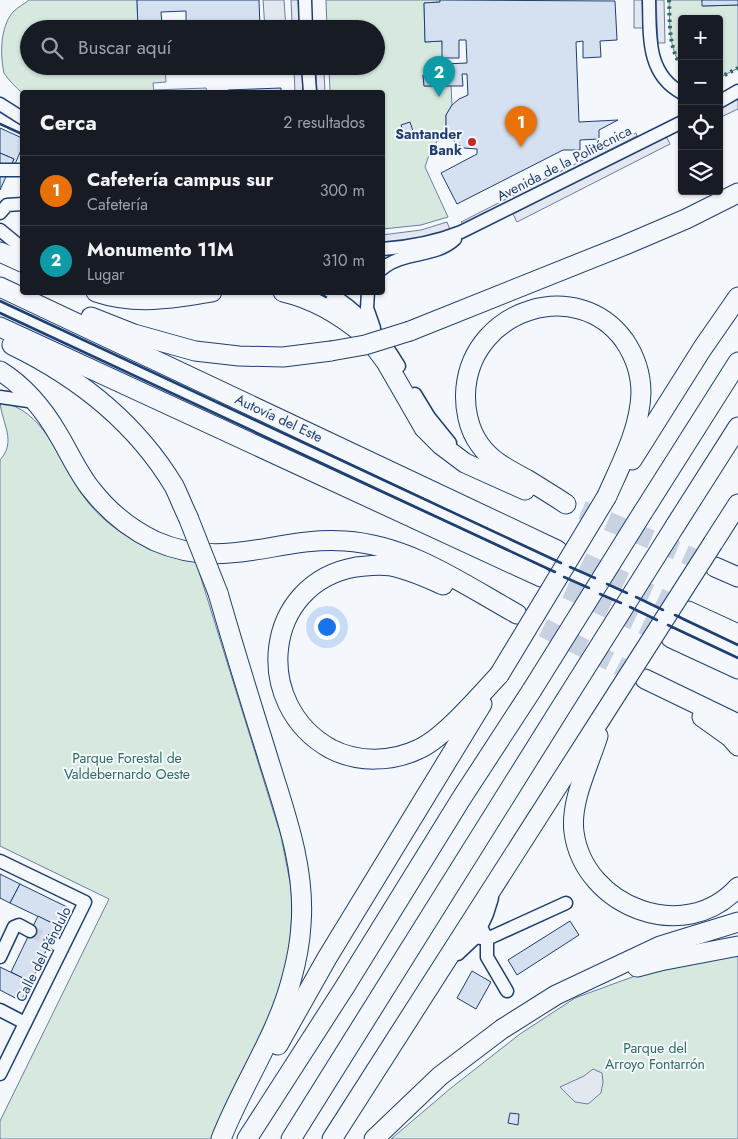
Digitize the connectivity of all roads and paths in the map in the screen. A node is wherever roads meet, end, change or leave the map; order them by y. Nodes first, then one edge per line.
1 (305, 0) edge
2 (649, 0) edge
3 (306, 20) edge
4 (309, 75) edge
5 (310, 90) edge
6 (678, 90) edge
7 (738, 91) edge
8 (723, 100) edge
9 (0, 104) edge
10 (20, 117) edge
11 (678, 124) edge
12 (0, 170) edge
13 (20, 170) edge
14 (738, 192) edge
15 (20, 204) edge
16 (0, 213) edge
17 (0, 230) edge
18 (461, 232) junction
19 (20, 246) edge
20 (385, 249) edge
21 (0, 252) edge
22 (20, 261) edge
23 (385, 266) edge
24 (6, 290) edge
25 (20, 294) edge
26 (25, 295) edge
27 (104, 295) edge
28 (166, 295) edge
29 (194, 295) edge
30 (295, 295) edge
31 (332, 295) edge
32 (368, 295) edge
33 (738, 297) edge
34 (148, 300) junction
35 (0, 327) edge
36 (369, 332) junction
37 (0, 339) edge
38 (377, 350) dead end
39 (738, 362) edge
40 (0, 371) edge
41 (0, 397) edge
42 (36, 402) junction
43 (738, 427) edge
44 (465, 463) junction
45 (607, 496) junction
46 (738, 504) edge
47 (738, 511) edge
48 (713, 543) junction
49 (557, 550) tunnel mouth
50 (715, 567) tunnel mouth
51 (738, 576) edge
52 (541, 577) tunnel mouth
53 (688, 611) tunnel mouth
54 (738, 634) edge
55 (670, 638) tunnel mouth
56 (738, 669) edge
57 (499, 675) junction
58 (645, 680) tunnel mouth
59 (663, 689) junction
60 (600, 720) junction
61 (738, 724) edge
62 (738, 746) edge
63 (0, 860) edge
64 (500, 873) junction
65 (738, 887) edge
66 (566, 903) dead end
67 (738, 922) edge
68 (30, 931) tunnel mouth
69 (487, 939) junction
70 (51, 941) tunnel mouth
71 (738, 946) edge
72 (62, 948) junction
73 (0, 957) edge
74 (432, 981) junction
75 (507, 991) dead end
76 (556, 995) junction
77 (0, 1010) edge
78 (25, 1023) junction
79 (0, 1074) edge
80 (220, 1139) edge
81 (226, 1139) edge
82 (247, 1139) edge
83 (291, 1139) edge
84 (332, 1139) edge
85 (374, 1139) edge

1 - 3 street
2 - 6 street
4 - 5 street
7 - 8 street
9 - 10 street
11 - 18 street, Avenida de la Politécnica
12 - 13 street
14 - 26 highway, bridge
15 - 16 street
17 - 19 street
18 - 20 street
18 - 23 street
21 - 22 highway
24 - 25 highway, bridge
24 - 49 highway, Autovía del Este
27 - 34 highway
28 - 34 street
29 - 34 highway
30 - 36 highway
31 - 36 street
32 - 36 street
33 - 45 highway
35 - 52 highway
36 - 44 street
37 - 80 highway, bridge
38 - 44 highway
39 - 82 highway, bridge
40 - 42 highway
41 - 42 street
42 - 57 highway
43 - 83 highway, bridge
44 - 45 highway
45 - 57 highway, bridge
46 - 48 highway
47 - 48 highway
48 - 60 highway, bridge
50 - 51 highway
53 - 54 highway
55 - 56 highway
57 - 81 highway
58 - 59 highway
59 - 61 highway
59 - 62 highway
60 - 64 highway
60 - 65 highway
63 - 72 street, Calle del Péndulo
64 - 69 street
64 - 74 highway
66 - 69 street
67 - 76 highway
68 - 73 street
69 - 74 street
69 - 75 street
70 - 72 street
71 - 76 highway
72 - 78 street, Calle del Péndulo
74 - 84 highway
76 - 85 highway
77 - 78 street
78 - 79 street, Calle del Péndulo

